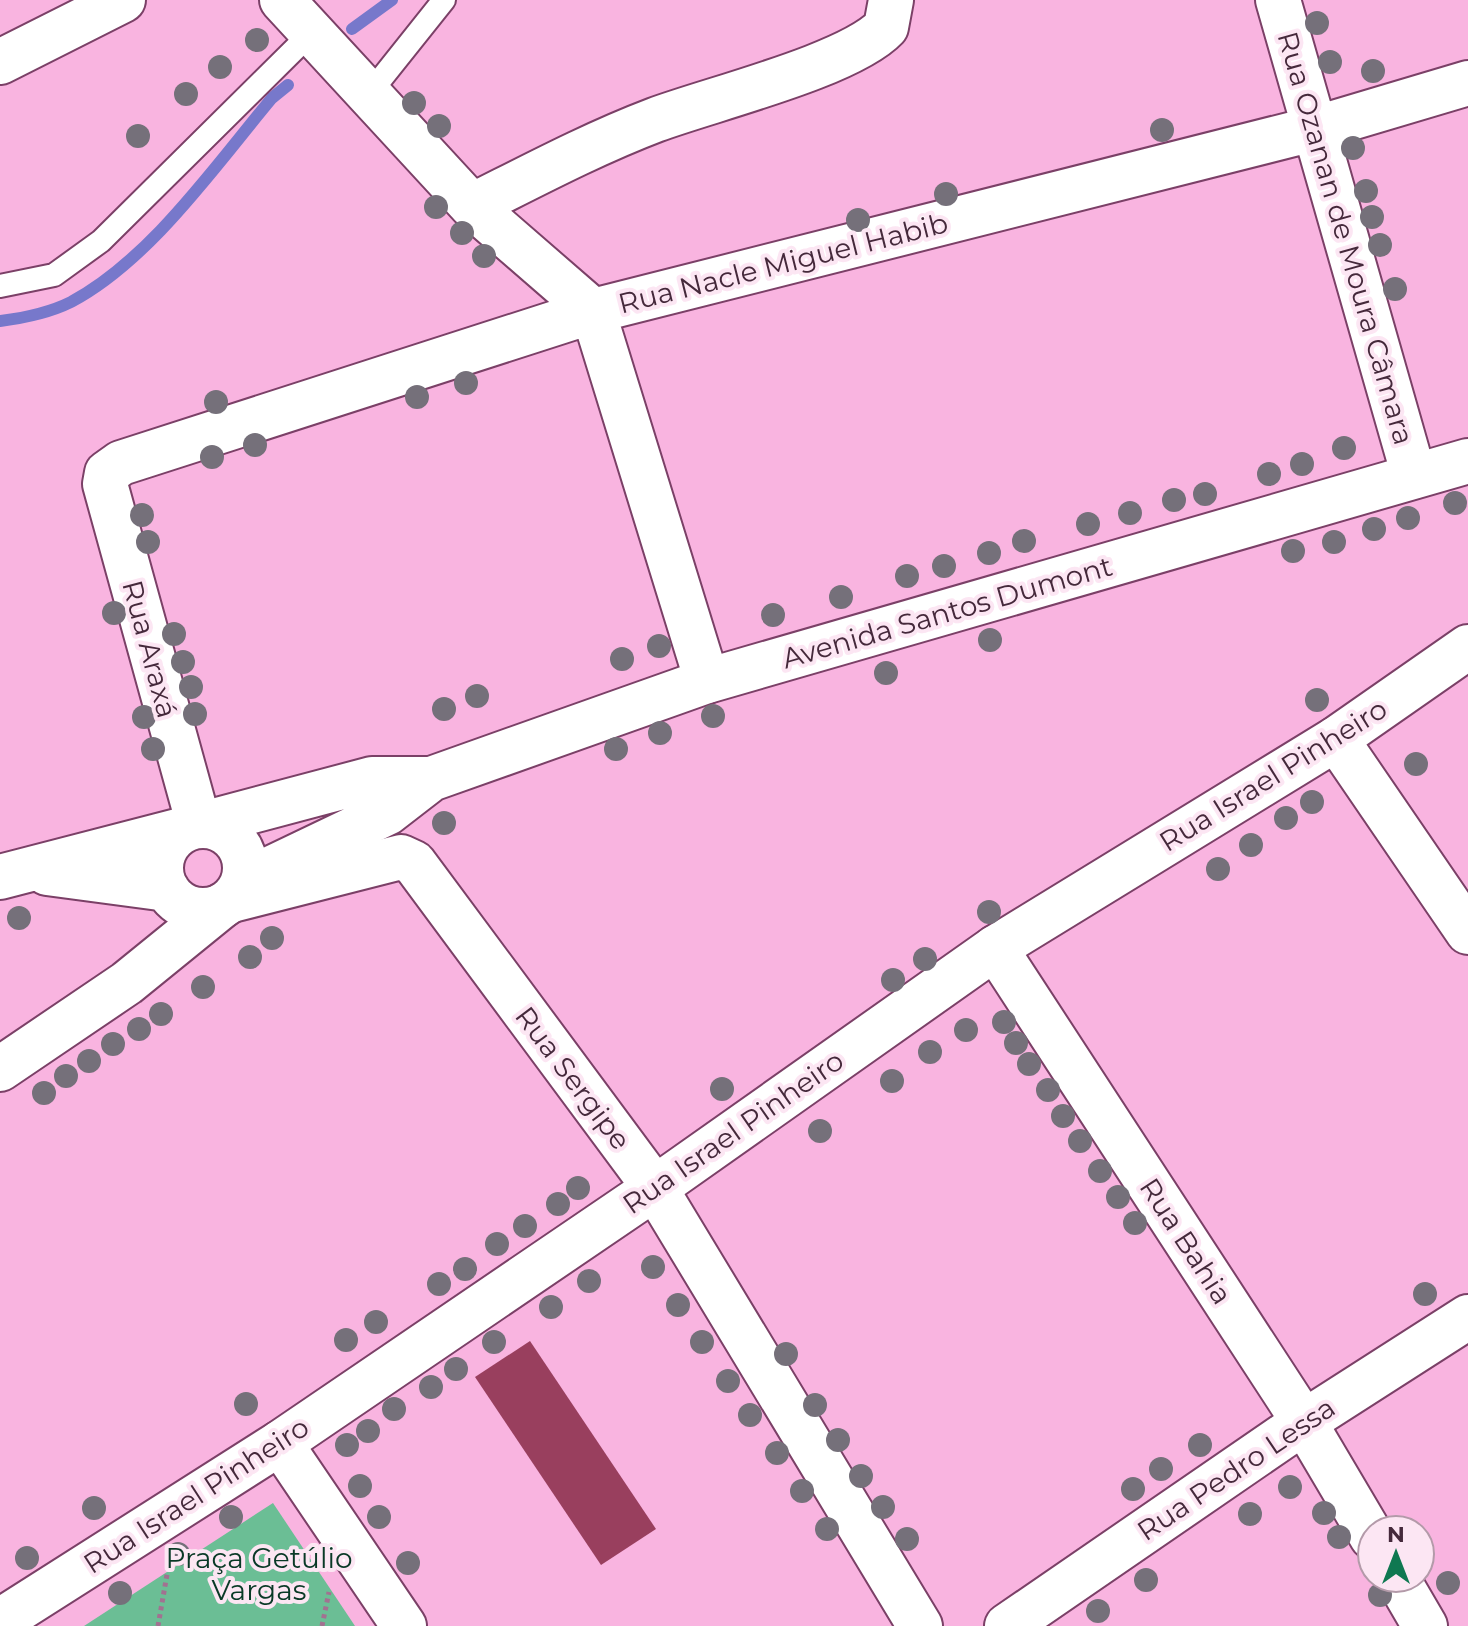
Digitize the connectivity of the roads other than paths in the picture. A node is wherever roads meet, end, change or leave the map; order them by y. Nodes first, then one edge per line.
1 (123, 0) edge
2 (282, 0) edge
3 (444, 0) edge
4 (891, 0) edge
5 (1278, 0) edge
6 (312, 32) junction
7 (5, 61) edge
8 (1468, 83) edge
9 (369, 94) junction
10 (1317, 128) junction
11 (472, 206) junction
12 (0, 286) edge
13 (593, 311) junction
14 (1468, 461) edge
15 (107, 473) joint
16 (1414, 476) junction
17 (1468, 647) edge
18 (707, 681) junction
19 (1336, 739) junction
20 (431, 779) junction
21 (194, 826) junction
22 (12, 874) edge
23 (209, 896) junction
24 (1468, 932) edge
25 (995, 948) junction
26 (0, 1069) edge
27 (655, 1188) junction
28 (1468, 1317) edge
29 (1304, 1422) junction
30 (280, 1443) junction
31 (1358, 1514) edge
32 (1406, 1594) edge
33 (0, 1621) edge
34 (404, 1626) edge
35 (920, 1626) edge
36 (1007, 1626) edge
37 (1425, 1626) edge

1 - 7 street
2 - 6 street
3 - 9 lane
4 - 11 street
5 - 10 street, Rua Ozanan de Moura Câmara
6 - 9 street
6 - 12 lane
8 - 10 street, Rua Nacle Miguel Habib
9 - 11 street
10 - 13 street, Rua Nacle Miguel Habib
10 - 16 street, Rua Ozanan de Moura Câmara
11 - 13 street
13 - 15 street, Rua Nacle Miguel Habib
13 - 18 street
14 - 16 street, Avenida Santos Dumont
15 - 21 street, Rua Araxá
16 - 18 street, Avenida Santos Dumont
17 - 19 street, Rua Israel Pinheiro
18 - 20 street, Avenida Santos Dumont
19 - 24 street
19 - 25 street, Rua Israel Pinheiro
20 - 21 street, Avenida Santos Dumont
20 - 23 street, Avenida Santos Dumont
21 - 22 street, Avenida Santos Dumont
21 - 23 street
21 - 23 street
22 - 23 street, Avenida Santos Dumont
23 - 26 street
23 - 27 street, Rua Sergipe
25 - 27 street, Rua Israel Pinheiro
25 - 29 street, Rua Bahia
27 - 30 street, Rua Israel Pinheiro
27 - 35 street, Rua Sergipe
28 - 29 street, Rua Pedro Lessa
29 - 31 street, Rua Bahia
29 - 36 street, Rua Pedro Lessa
30 - 33 street, Rua Israel Pinheiro
30 - 34 street
32 - 37 street

